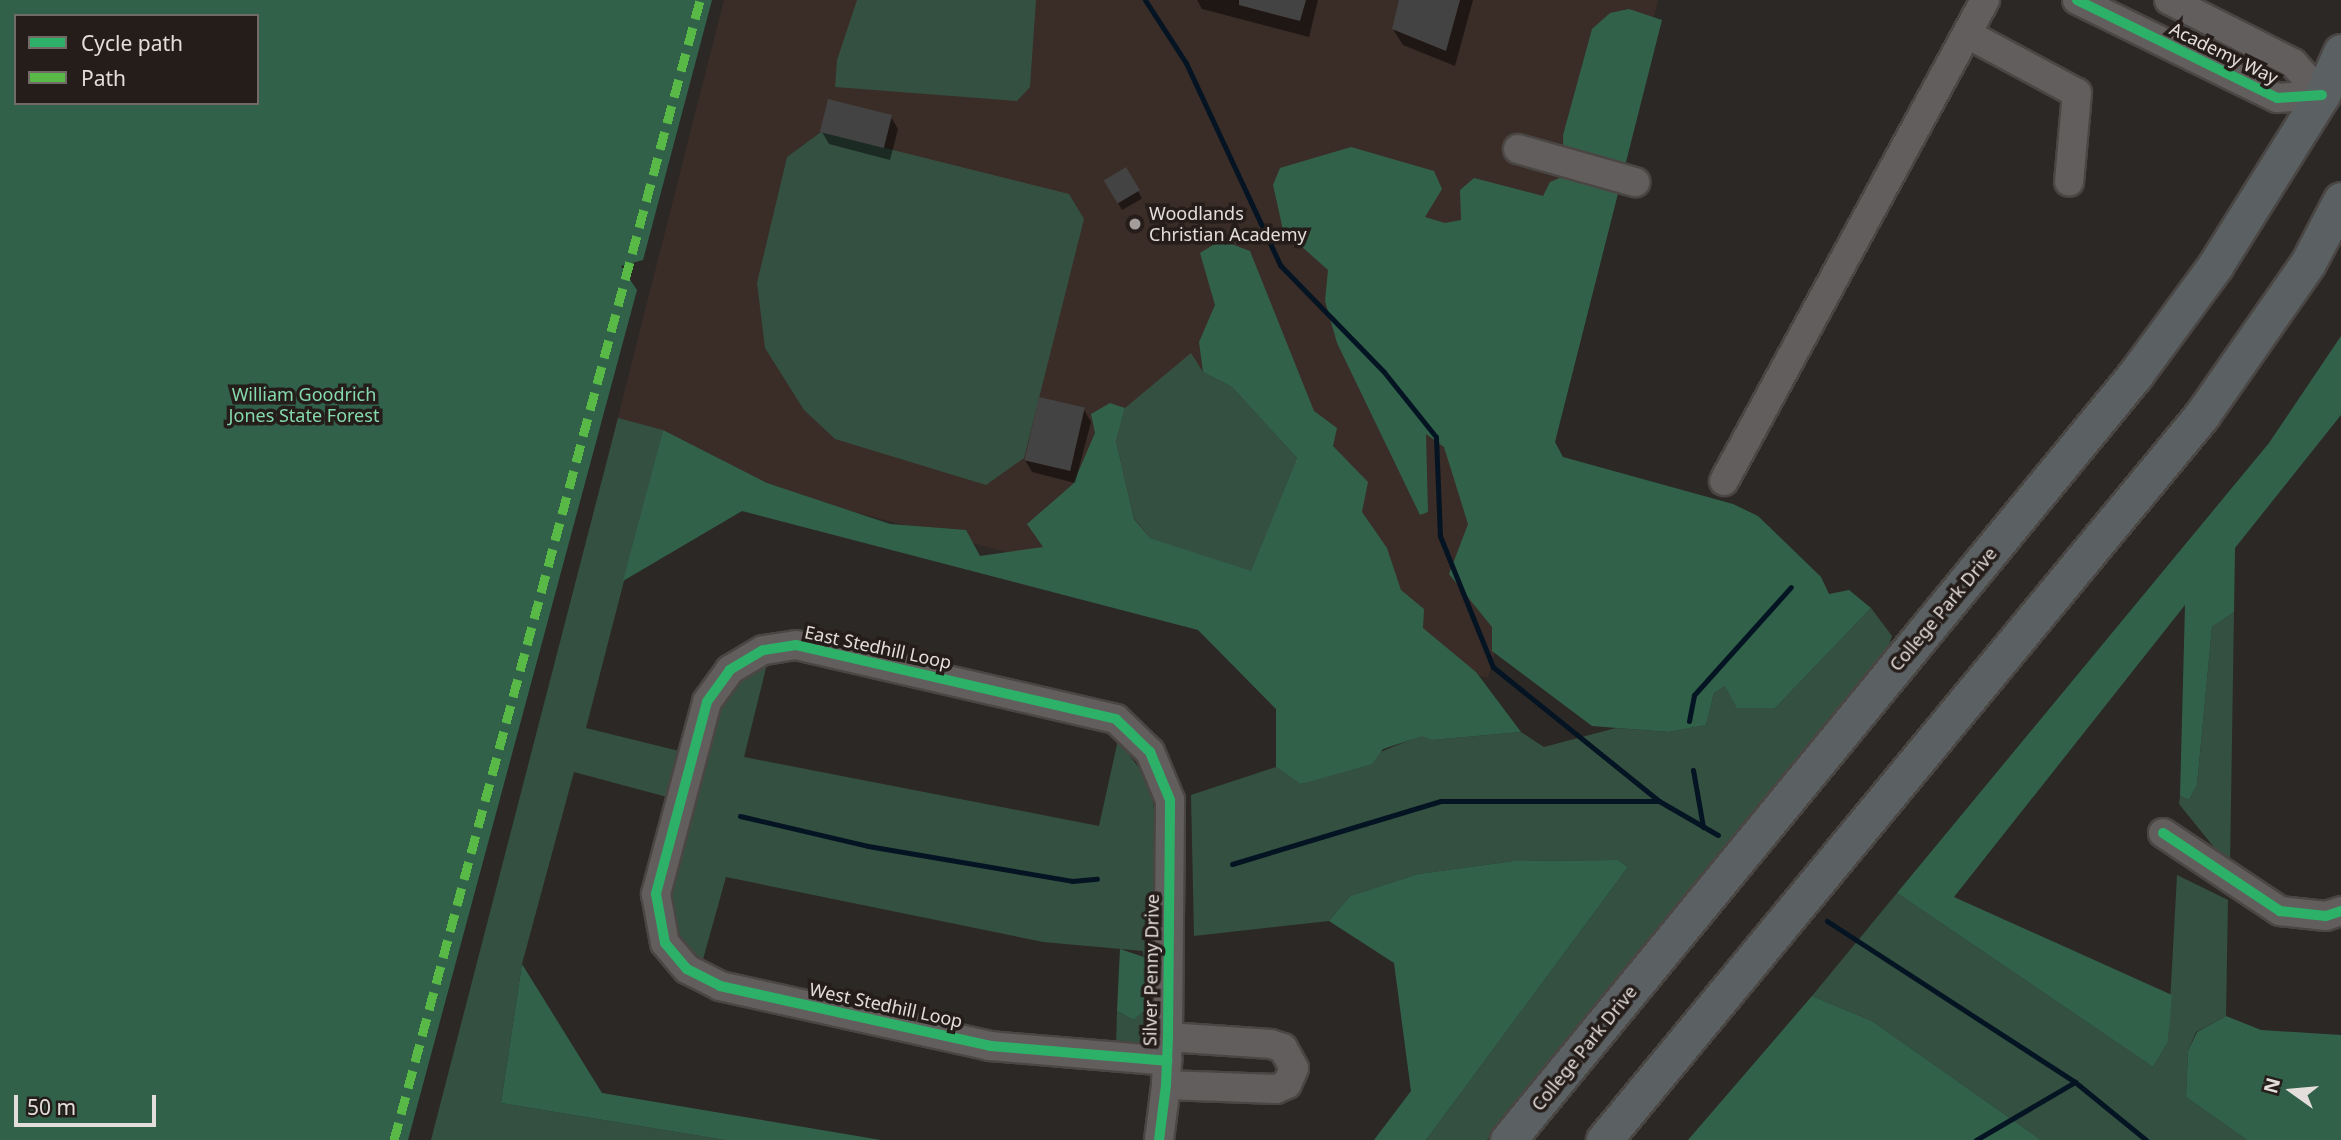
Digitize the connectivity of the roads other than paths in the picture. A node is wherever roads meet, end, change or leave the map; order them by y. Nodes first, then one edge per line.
1 (1985, 0) edge
2 (2077, 0) edge
3 (2169, 0) edge
4 (1970, 36) junction
5 (2341, 52) edge
6 (2331, 101) edge
7 (1518, 149) dead end
8 (1635, 182) dead end
9 (2069, 182) dead end
10 (2341, 200) edge
11 (1724, 481) dead end
12 (1170, 800) joint
13 (2162, 833) dead end
14 (656, 894) joint
15 (2341, 911) edge
16 (1167, 1061) junction
17 (1159, 1140) edge
18 (1508, 1140) edge
19 (1604, 1140) edge

1 - 4 street
2 - 6 street, Academy Way
3 - 6 street, Academy Way
4 - 9 street
4 - 11 street
5 - 6 main road, College Park Drive
6 - 18 main road, College Park Drive
7 - 8 street
10 - 19 main road
12 - 14 street, East Stedhill Loop
12 - 16 street, Silver Penny Drive
13 - 15 street
14 - 16 street, West Stedhill Loop
16 - 17 street, Silver Penny Drive

